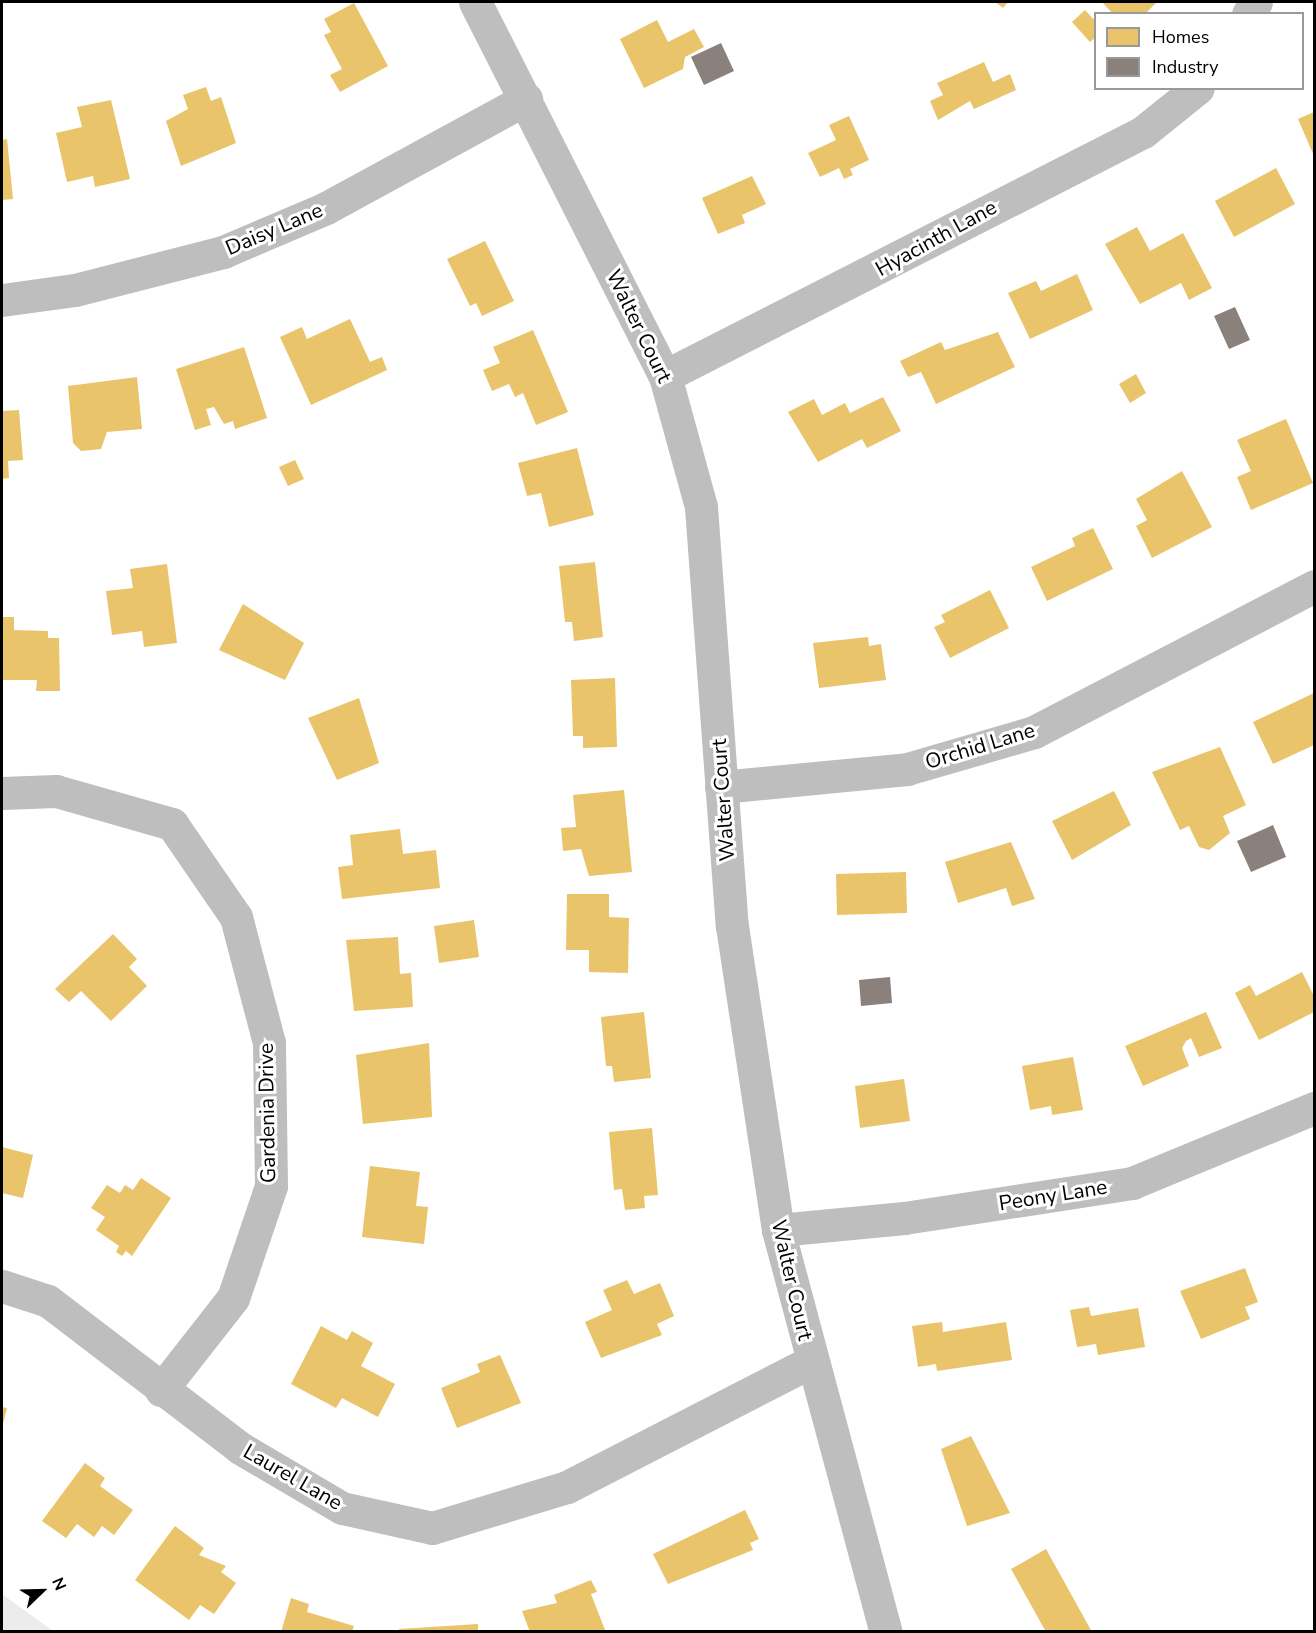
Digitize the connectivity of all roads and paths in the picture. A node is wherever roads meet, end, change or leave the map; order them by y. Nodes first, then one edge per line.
1 (475, 2) edge
2 (1196, 90) edge
3 (526, 99) junction
4 (2, 300) edge
5 (665, 376) junction
6 (1314, 586) edge
7 (721, 787) junction
8 (2, 793) edge
9 (1314, 1108) edge
10 (778, 1230) junction
11 (2, 1286) edge
12 (812, 1361) junction
13 (161, 1390) junction
14 (886, 1632) edge

1 - 3 street, Walter Court
2 - 5 street, Hyacinth Lane
3 - 4 street, Daisy Lane
3 - 5 street, Walter Court
5 - 7 street, Walter Court
6 - 7 street, Orchid Lane
7 - 10 street, Walter Court
8 - 13 street, Gardenia Drive
9 - 10 street, Peony Lane
10 - 12 street, Walter Court
11 - 13 street, Laurel Lane
12 - 13 street, Laurel Lane
12 - 14 street, Walter Court

